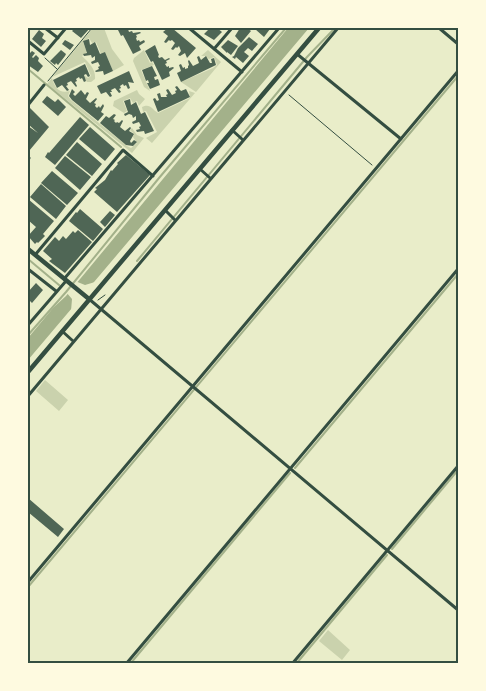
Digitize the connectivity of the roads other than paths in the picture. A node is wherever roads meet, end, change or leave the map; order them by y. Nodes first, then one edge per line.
1 (45, 28) edge
2 (66, 28) edge
3 (189, 28) edge
4 (232, 28) edge
5 (279, 28) edge
6 (319, 28) edge
7 (338, 28) edge
8 (439, 28) edge
9 (58, 38) junction
10 (28, 41) edge
11 (458, 44) edge
12 (214, 49) junction
13 (297, 54) junction
14 (306, 61) junction
15 (458, 71) edge
16 (242, 72) junction
17 (45, 84) road end
18 (28, 105) edge
19 (232, 130) junction
20 (241, 138) junction
21 (401, 139) junction
22 (199, 169) junction
23 (153, 176) junction
24 (208, 177) junction
25 (164, 210) junction
26 (173, 218) junction
27 (28, 249) edge
28 (35, 255) junction
29 (28, 269) edge
30 (458, 269) edge
31 (67, 282) junction
32 (56, 291) junction
33 (89, 299) junction
34 (100, 309) junction
35 (28, 325) edge
36 (62, 331) junction
37 (74, 341) junction
38 (28, 372) edge
39 (195, 388) junction
40 (28, 396) edge
41 (458, 466) edge
42 (291, 468) junction
43 (387, 550) junction
44 (28, 582) edge
45 (458, 610) edge
46 (126, 664) edge
47 (292, 664) edge

1 - 9 street
2 - 9 street
3 - 12 street
4 - 12 street
5 - 16 street
6 - 13 street
7 - 14 street
8 - 11 street
9 - 10 street
12 - 16 street
13 - 14 street
13 - 19 street
14 - 20 street
14 - 21 street
15 - 21 street
16 - 23 street
17 - 18 street
19 - 20 street
19 - 22 street
20 - 24 street
21 - 39 street
22 - 24 street
22 - 25 street
23 - 28 street
23 - 31 street
24 - 26 street
25 - 26 street
25 - 33 street
26 - 34 street
27 - 28 street
28 - 31 street
29 - 32 street
30 - 42 street
31 - 32 street
31 - 33 street
32 - 35 street
33 - 34 street
33 - 36 street
34 - 37 street
34 - 39 street
36 - 37 street
36 - 38 street
37 - 40 street
39 - 42 street
39 - 44 street
41 - 43 street
42 - 43 street
42 - 46 street
43 - 45 street
43 - 47 street

